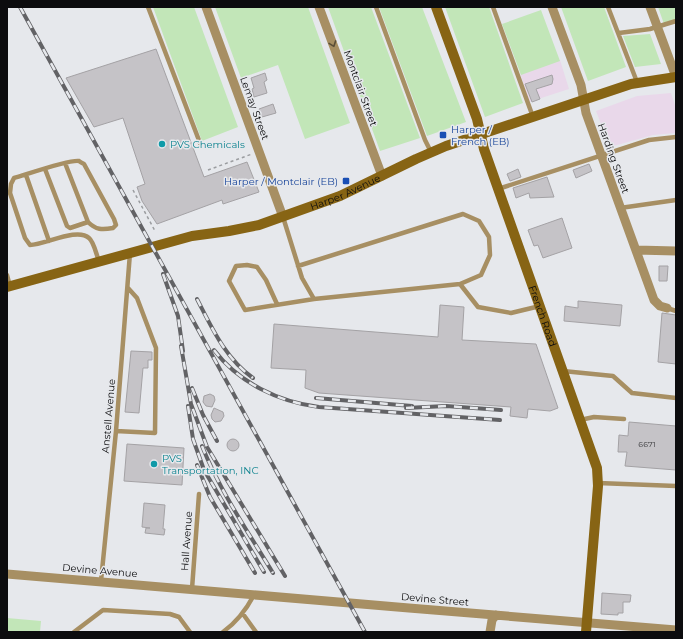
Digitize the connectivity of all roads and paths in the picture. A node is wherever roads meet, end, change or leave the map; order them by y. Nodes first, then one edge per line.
1 (148, 7) edge
2 (206, 7) edge
3 (319, 7) edge
4 (376, 7) edge
5 (436, 7) edge
6 (493, 7) edge
7 (552, 7) edge
8 (608, 7) edge
9 (650, 7) edge
10 (676, 21) edge
11 (658, 26) junction
12 (619, 33) junction
13 (676, 77) edge
14 (637, 82) junction
15 (584, 100) junction
16 (533, 117) junction
17 (481, 134) junction
18 (676, 137) edge
19 (200, 143) dead end
20 (431, 152) junction
21 (252, 154) dead end
22 (601, 154) junction
23 (65, 163) junction
24 (45, 169) junction
25 (208, 170) dead end
26 (26, 175) junction
27 (382, 176) junction
28 (498, 189) junction
29 (133, 190) dead end
30 (676, 200) edge
31 (620, 208) junction
32 (283, 217) junction
33 (88, 222) junction
34 (155, 231) dead end
35 (49, 241) junction
36 (636, 250) junction
37 (676, 251) edge
38 (130, 252) junction
39 (99, 261) junction
40 (298, 266) junction
41 (7, 275) edge
42 (460, 284) junction
43 (8, 286) edge
44 (128, 288) junction
45 (314, 299) junction
46 (277, 304) junction
47 (540, 306) junction
48 (667, 308) joint
49 (676, 311) edge
50 (563, 371) junction
51 (676, 398) edge
52 (624, 419) dead end
53 (580, 420) junction
54 (116, 431) junction
55 (598, 483) junction
56 (676, 486) edge
57 (199, 494) dead end
58 (7, 574) edge
59 (101, 581) junction
60 (192, 589) junction
61 (254, 595) junction
62 (243, 614) junction
63 (496, 615) junction
64 (587, 627) edge
65 (676, 630) edge
66 (74, 632) edge
67 (190, 632) edge
68 (223, 632) edge
69 (256, 632) edge
70 (490, 632) edge

1 - 19 lane
2 - 32 street, Lemay Street
3 -> 27 street, Montclair Street
4 - 20 lane
5 - 17 main road, French Road
6 - 16 lane
7 - 15 street, Harding Street
8 - 12 lane
9 - 11 street
10 - 11 lane
11 - 12 lane
11 - 13 street
12 - 14 lane
13 - 14 main road, Harper Avenue
14 - 15 main road, Harper Avenue
15 - 16 main road, Harper Avenue
15 - 22 street, Harding Street
16 - 17 main road, Harper Avenue
17 - 20 main road, Harper Avenue
17 - 28 main road, French Road
18 - 22 lane
20 - 27 main road, Harper Avenue
21 - 25 path
22 - 28 lane
22 - 31 street, Harding Street
23 - 24 lane
23 - 33 lane
23 - 33 lane
24 - 26 lane
24 - 33 lane
26 - 35 lane
26 - 35 lane
27 - 32 main road, Harper Avenue
28 - 47 main road, French Road
29 - 34 path
30 - 31 lane
31 - 36 street, Harding Street
32 - 38 main road, Harper Avenue
32 - 40 lane
35 - 39 lane
36 - 37 street
36 - 48 street, Harding Street
38 - 39 main road, Harper Avenue
38 - 44 lane, Anstell Avenue
39 - 43 main road, Harper Avenue
40 - 42 lane
40 - 45 lane
41 - 43 lane
42 - 45 lane
42 - 47 lane
44 - 54 lane, Anstell Avenue
44 - 54 lane
45 - 46 lane
46 - 46 lane
47 - 50 main road, French Road
48 - 49 lane
50 - 51 lane
50 - 53 main road, French Road
52 - 53 lane
53 - 55 main road, French Road
54 - 59 lane, Anstell Avenue
55 - 56 lane
55 - 64 main road, French Road
57 - 60 lane, Hall Avenue
58 - 59 street, Devine Avenue
59 - 60 street, Devine Avenue
60 - 61 street, Devine Street
61 - 62 lane
61 - 63 street, Devine Street
62 - 68 lane
62 - 69 lane
63 - 64 street, Devine Street
63 - 70 street
64 - 65 street, Devine Street
66 - 67 lane

